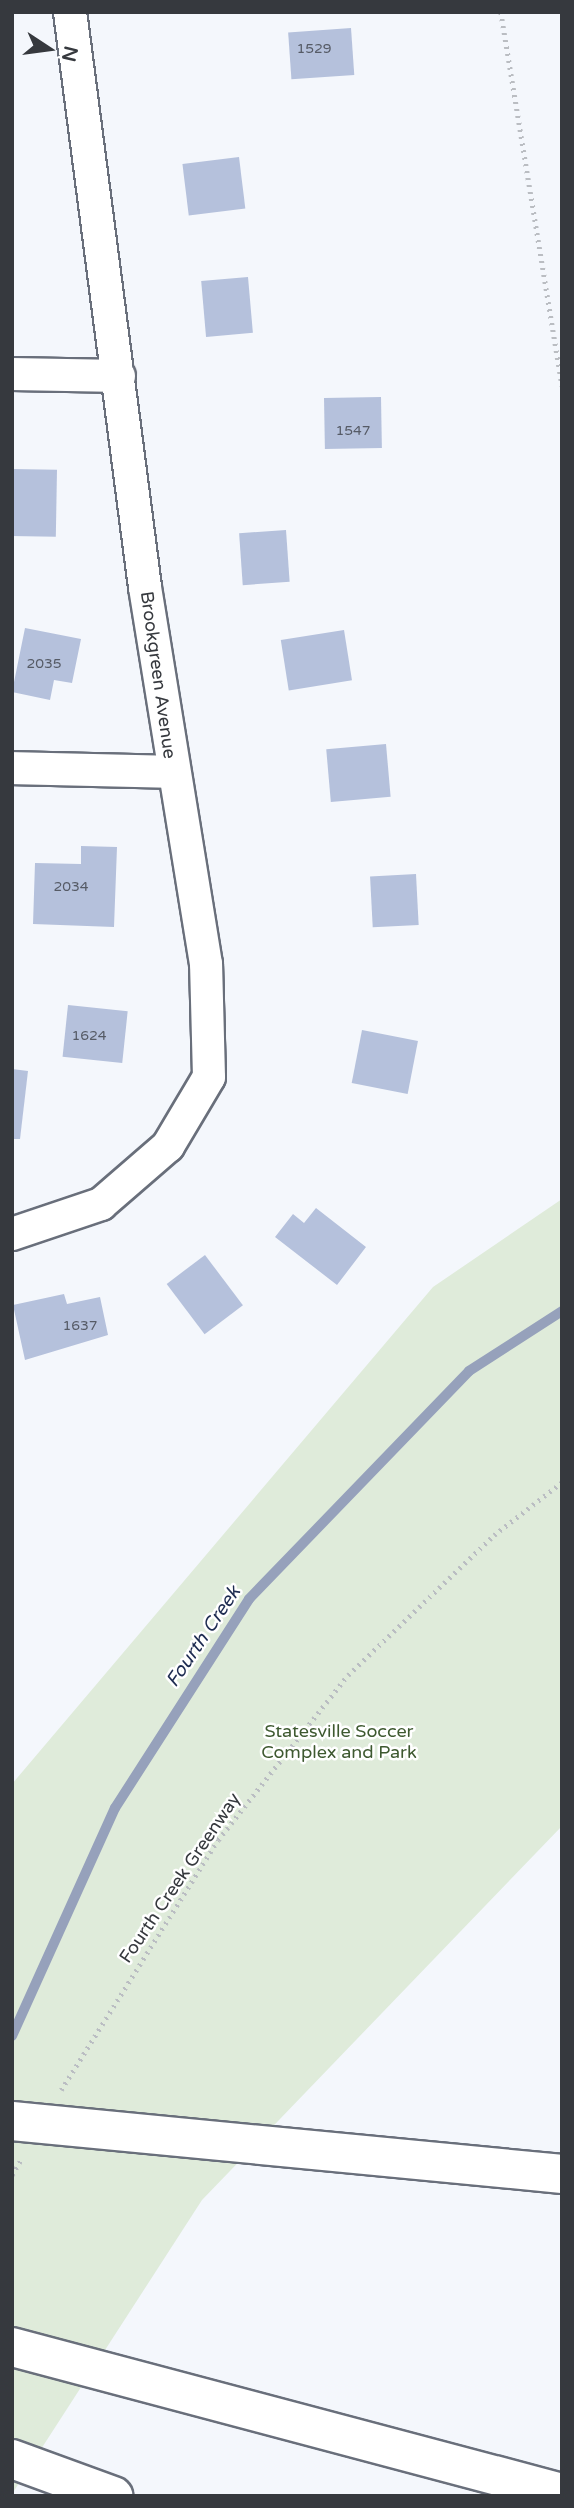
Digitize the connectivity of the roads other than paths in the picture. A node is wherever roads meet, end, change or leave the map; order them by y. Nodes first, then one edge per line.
1 (70, 12) edge
2 (12, 374) edge
3 (119, 376) junction
4 (12, 768) edge
5 (172, 772) junction
6 (12, 1234) edge
7 (19, 2136) edge
8 (562, 2174) edge
9 (14, 2347) edge
10 (12, 2459) edge
11 (562, 2493) edge
12 (113, 2496) edge

1 - 3 street, Brookgreen Avenue
2 - 3 street
3 - 5 street, Brookgreen Avenue
4 - 5 street
5 - 6 street, Brookgreen Avenue
7 - 8 highway, bridge
9 - 11 highway
10 - 12 highway

